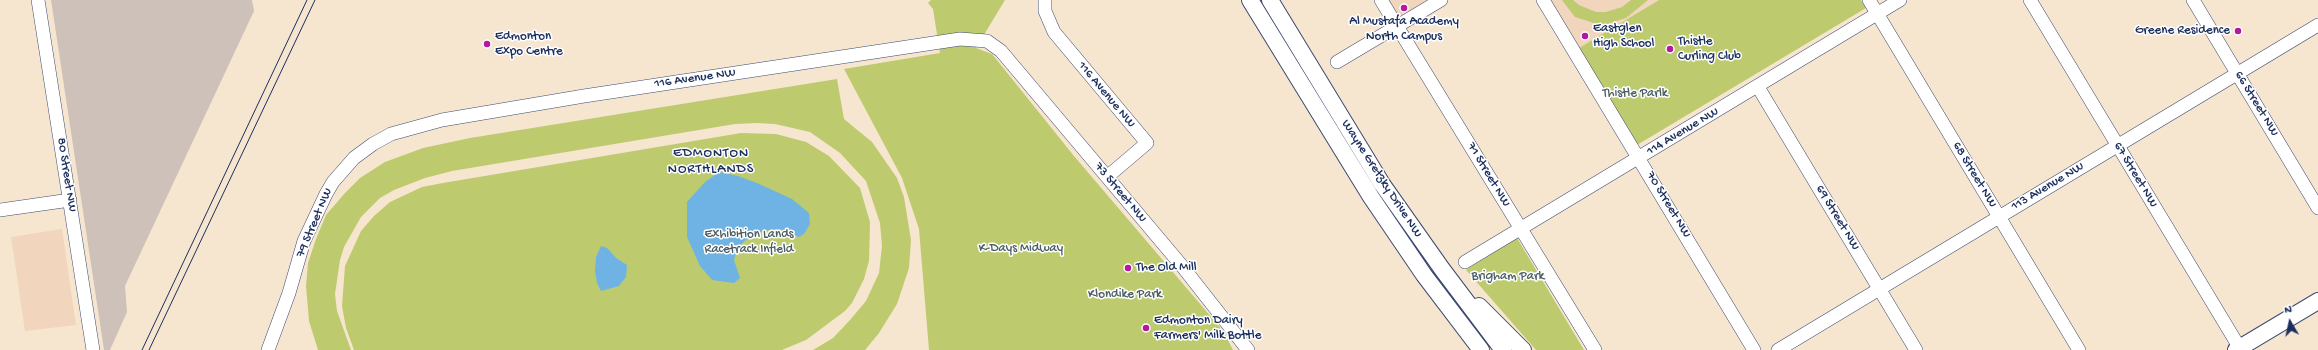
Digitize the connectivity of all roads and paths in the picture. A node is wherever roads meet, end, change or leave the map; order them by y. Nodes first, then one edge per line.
1 (38, 0) edge
2 (1045, 0) edge
3 (1250, 0) edge
4 (1270, 0) edge
5 (1381, 0) edge
6 (1441, 0) edge
7 (1543, 0) edge
8 (1869, 0) edge
9 (1900, 0) edge
10 (2030, 0) edge
11 (2193, 0) edge
12 (1877, 14) junction
13 (2318, 25) edge
14 (1397, 26) junction
15 (987, 42) joint
16 (1337, 62) dead end
17 (2237, 73) junction
18 (1758, 87) junction
19 (404, 129) joint
20 (2117, 145) junction
21 (1640, 157) junction
22 (1107, 177) junction
23 (70, 200) junction
24 (2318, 208) edge
25 (0, 210) edge
26 (1998, 216) junction
27 (1519, 228) junction
28 (1465, 262) dead end
29 (1442, 269) junction
30 (1424, 275) junction
31 (1879, 288) junction
32 (2318, 301) edge
33 (2239, 349) edge
34 (93, 350) edge
35 (268, 350) edge
36 (1248, 350) edge
37 (1467, 350) edge
38 (1481, 350) edge
39 (1503, 350) edge
40 (1523, 350) edge
41 (1596, 350) edge
42 (1754, 350) edge
43 (1778, 350) edge
44 (1916, 350) edge
45 (2079, 350) edge

1 - 23 street, 80 Street NW
2 - 22 street, 116 Avenue NW
3 - 30 main road, Wayne Gretzky Drive NW
4 - 29 main road, Wayne Gretzky Drive NW
5 - 14 street, 71 Street NW
6 - 14 street
7 - 21 street, 70 Street NW
8 - 12 street, 68 Street NW
9 - 12 street, 114 Avenue NW
10 - 20 street, 67 Street NW
11 - 17 street, 66 Street NW
12 - 18 street, 114 Avenue NW
12 - 26 street, 68 Street NW
13 - 17 street, 113 Avenue NW
14 - 16 street
14 - 27 street, 71 Street NW
15 - 19 street, 116 Avenue NW
15 - 22 street, 73 Street NW
17 - 20 street, 113 Avenue NW
17 - 24 street, 66 Street NW
18 - 21 street, 114 Avenue NW
18 - 31 street, 69 Street NW
19 - 35 street, 79 Street NW
20 - 26 street, 113 Avenue NW
20 - 33 street, 67 Street NW
21 - 27 street, 114 Avenue NW
21 - 42 street, 70 Street NW
22 - 36 street, 73 Street NW
23 - 25 street
23 - 34 street, 80 Street NW
26 - 31 street, 113 Avenue NW
26 - 45 street, 68 Street NW
27 - 28 street, 114 Avenue NW
27 - 41 street, 71 Street NW
29 - 39 main road, Wayne Gretzky Drive NW
29 - 40 main road
30 - 37 main road
30 - 38 main road, Wayne Gretzky Drive NW
31 - 43 street, 113 Avenue NW
31 - 44 street, 69 Street NW
32 - 33 main road

